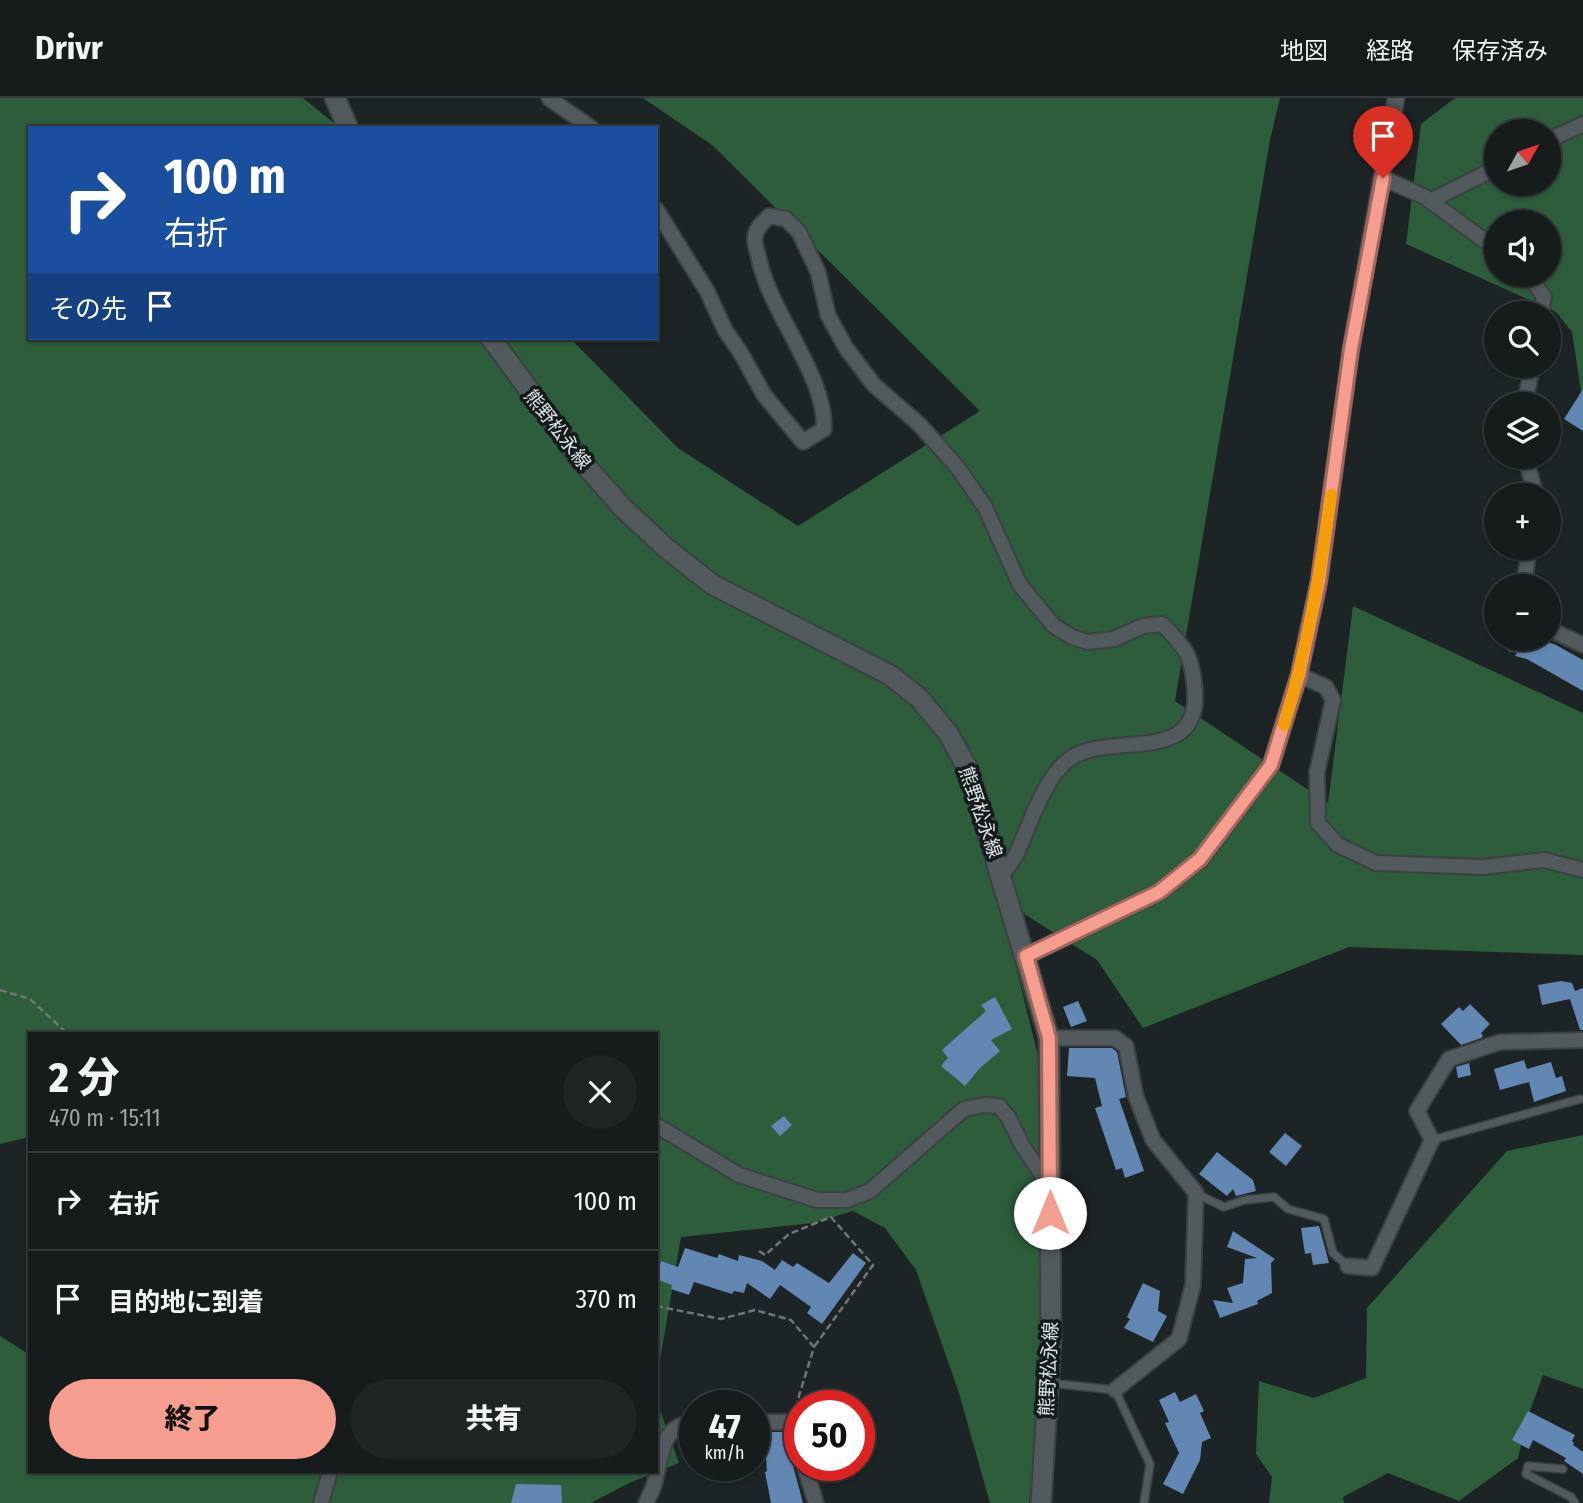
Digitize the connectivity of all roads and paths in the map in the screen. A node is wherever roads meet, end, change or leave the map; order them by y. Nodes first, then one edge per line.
1 (334, 98) edge
2 (549, 98) edge
3 (1396, 98) edge
4 (1583, 124) edge
5 (347, 126) edge
6 (588, 126) edge
7 (1561, 134) edge
8 (1484, 173) edge
9 (1383, 178) junction
10 (1430, 201) junction
11 (658, 212) edge
12 (1484, 240) edge
13 (492, 340) edge
14 (1561, 635) edge
15 (1583, 645) edge
16 (1299, 675) junction
17 (1583, 870) edge
18 (1002, 875) junction
19 (1026, 956) junction
20 (0, 990) edge
21 (66, 1032) edge
22 (1049, 1038) junction
23 (1583, 1040) edge
24 (1580, 1099) dead end
25 (658, 1126) edge
26 (1432, 1140) junction
27 (1050, 1188) junction
28 (1196, 1193) junction
29 (759, 1251) dead end
30 (1349, 1266) joint
31 (658, 1306) edge
32 (814, 1347) junction
33 (1048, 1383) junction
34 (800, 1390) edge
35 (1115, 1390) junction
36 (679, 1427) edge
37 (658, 1466) edge
38 (1563, 1469) dead end
39 (330, 1473) edge
40 (656, 1473) edge
41 (809, 1481) edge
42 (321, 1503) edge
43 (646, 1503) edge
44 (817, 1503) edge
45 (1041, 1503) edge
46 (1144, 1503) edge
47 (1575, 1503) edge

1 - 5 main road
2 - 6 street
3 - 9 street
4 - 7 street
8 - 10 street
9 - 10 street
9 - 16 street
10 - 12 street
11 - 18 street
13 - 18 main road, 熊野松永線
14 - 15 street
16 - 17 street
16 - 19 street
18 - 19 main road, 熊野松永線
19 - 22 main road, 熊野松永線
20 - 21 path
22 - 27 main road, 熊野松永線
22 - 28 street
23 - 26 street
24 - 26 lane
25 - 27 street
26 - 30 street
27 - 33 main road, 熊野松永線
28 - 30 lane
28 - 35 street
29 - 32 path
31 - 32 path
32 - 34 path
33 - 35 lane
33 - 45 main road, 熊野松永線
35 - 46 lane
36 - 37 street
38 - 47 lane
39 - 42 street
40 - 43 street
41 - 44 street

